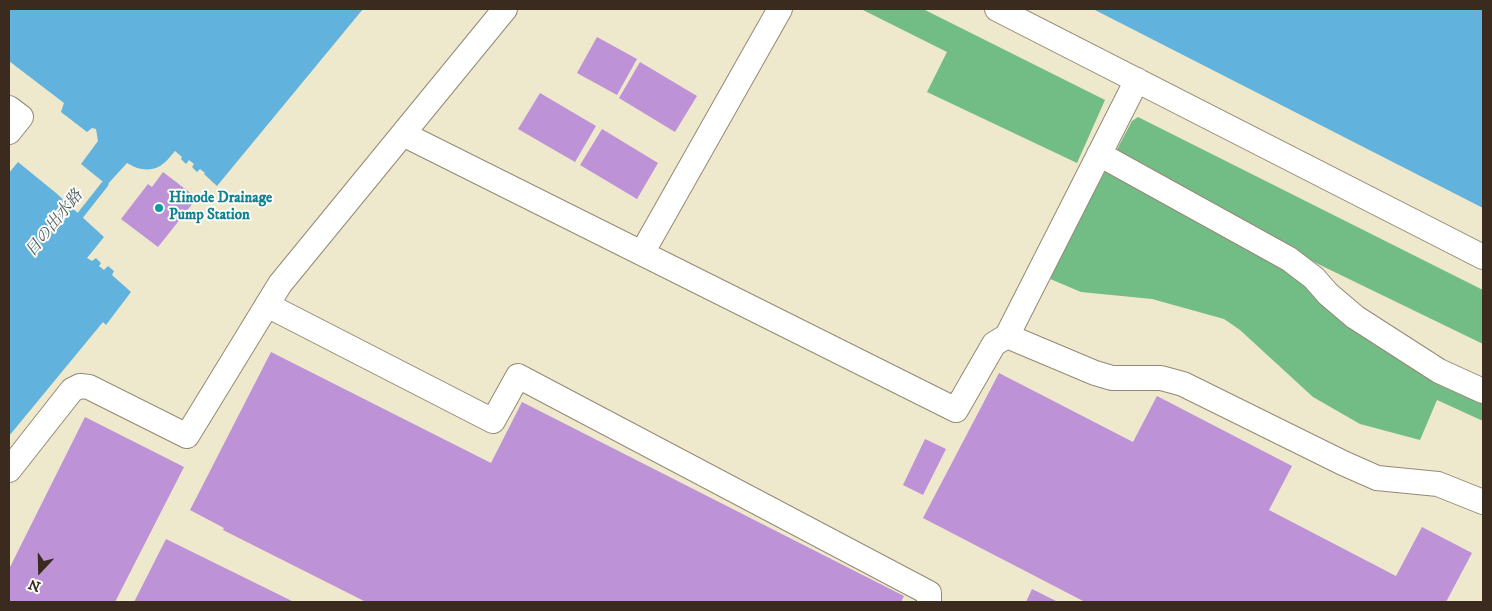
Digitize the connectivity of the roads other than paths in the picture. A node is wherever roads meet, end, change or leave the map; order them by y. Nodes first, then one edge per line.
1 (505, 9) edge
2 (780, 9) edge
3 (997, 9) edge
4 (1137, 80) junction
5 (9, 108) edge
6 (9, 132) edge
7 (402, 134) junction
8 (1099, 154) junction
9 (642, 253) junction
10 (1483, 257) edge
11 (267, 305) junction
12 (1007, 336) junction
13 (1483, 391) edge
14 (9, 470) edge
15 (1483, 502) edge
16 (929, 602) edge

1 - 7 street
2 - 9 street
3 - 4 street
4 - 8 street
4 - 10 street
5 - 6 street
7 - 9 street
7 - 11 street
8 - 12 street
8 - 13 street
9 - 12 street
11 - 14 street
11 - 16 street
12 - 15 street

